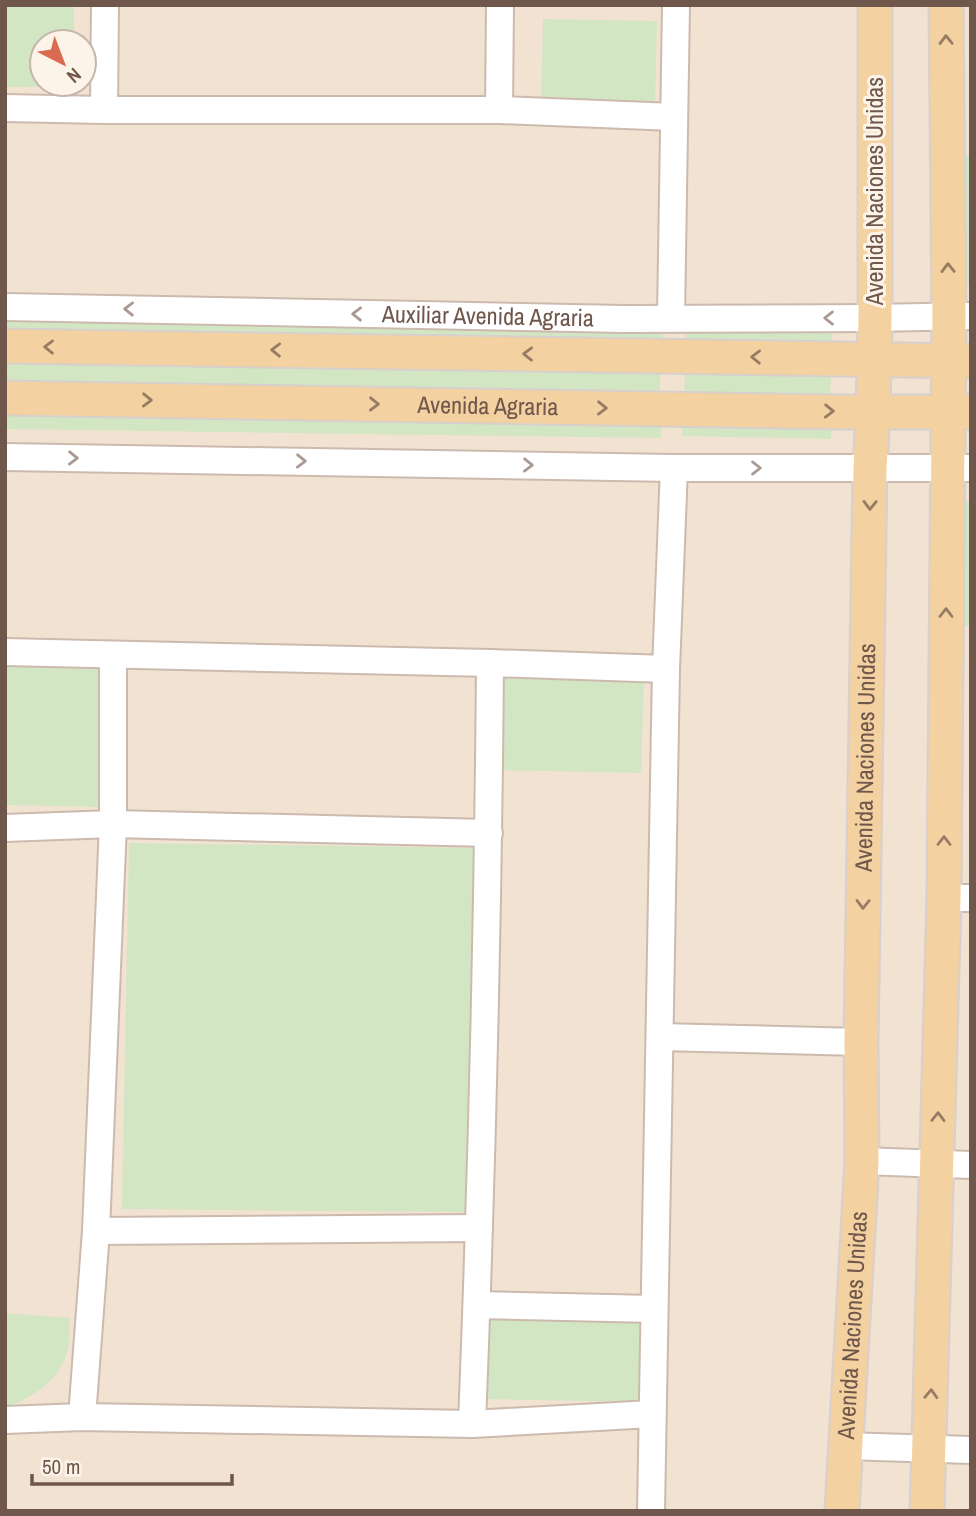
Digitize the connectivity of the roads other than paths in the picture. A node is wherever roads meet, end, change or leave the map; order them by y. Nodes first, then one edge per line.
1 (105, 5) edge
2 (500, 5) edge
3 (676, 5) edge
4 (875, 5) edge
5 (946, 5) edge
6 (5, 108) edge
7 (104, 110) junction
8 (499, 110) junction
9 (674, 117) junction
10 (5, 307) edge
11 (960, 316) edge
12 (671, 318) junction
13 (875, 318) junction
14 (5, 346) edge
15 (874, 359) junction
16 (960, 361) edge
17 (5, 398) edge
18 (873, 412) junction
19 (959, 412) edge
20 (5, 457) edge
21 (674, 468) junction
22 (870, 468) junction
23 (959, 469) edge
24 (5, 652) edge
25 (113, 655) junction
26 (490, 663) junction
27 (666, 669) junction
28 (113, 824) junction
29 (5, 828) edge
30 (489, 833) junction
31 (957, 898) edge
32 (660, 1037) junction
33 (861, 1042) junction
34 (862, 1161) junction
35 (937, 1164) junction
36 (971, 1165) edge
37 (479, 1228) junction
38 (96, 1231) junction
39 (477, 1305) junction
40 (654, 1309) junction
41 (652, 1414) junction
42 (82, 1416) junction
43 (5, 1420) edge
44 (472, 1424) junction
45 (845, 1446) junction
46 (930, 1448) junction
47 (971, 1450) edge
48 (651, 1511) edge
49 (842, 1511) edge
50 (927, 1511) edge

1 - 7 street
2 - 8 street
3 - 9 street
4 - 13 main road, Avenida Naciones Unidas
11 -> 5 main road
6 - 7 street
7 - 8 street
8 - 9 street
9 - 12 street
12 -> 10 street, Auxiliar Avenida Agraria
11 - 13 street, Auxiliar Avenida Agraria
11 - 16 main road
13 -> 12 street, Auxiliar Avenida Agraria
13 - 15 main road, Avenida Naciones Unidas
15 -> 14 main road
15 - 16 main road
15 - 18 main road, Avenida Naciones Unidas
16 - 19 main road
17 -> 18 main road, Avenida Agraria
18 - 19 main road, Avenida Agraria
18 - 22 main road, Avenida Naciones Unidas
19 - 23 main road
20 -> 21 street
21 -> 22 street
21 - 27 street
22 - 23 street
22 -> 33 main road, Avenida Naciones Unidas
31 -> 23 main road
24 - 25 street
25 - 26 street
25 - 28 street
26 - 27 street
26 - 30 street
27 - 32 street
28 - 29 street
28 - 30 street
28 - 38 street
30 - 37 street
35 -> 31 main road
32 - 33 street
32 - 40 street
33 - 34 main road, Avenida Naciones Unidas
34 - 35 street
34 - 45 main road, Avenida Naciones Unidas
35 - 36 street
46 -> 35 main road
37 - 38 street
37 - 39 street
38 - 42 street
39 - 40 street
39 - 44 street
40 - 41 street
41 - 44 street
41 - 48 street
42 - 43 street
42 - 44 street
45 - 46 street
45 - 49 main road, Avenida Naciones Unidas
46 - 47 street
46 - 50 main road

